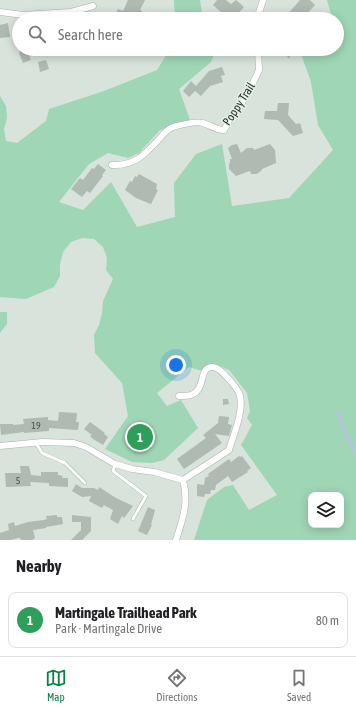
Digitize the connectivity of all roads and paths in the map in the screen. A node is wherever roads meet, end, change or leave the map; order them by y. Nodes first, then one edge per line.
1 (263, 0) edge
2 (93, 6) dead end
3 (0, 12) edge
4 (71, 12) edge
5 (260, 12) edge
6 (12, 14) edge
7 (258, 56) edge
8 (112, 165) dead end
9 (179, 396) dead end
10 (36, 443) junction
11 (0, 446) edge
12 (115, 464) junction
13 (183, 480) junction
14 (85, 483) dead end
15 (133, 519) dead end
16 (176, 540) edge

1 - 5 street
2 - 4 street
3 - 6 street
7 - 8 street, Poppy Trail
9 - 13 street
10 - 11 street
10 - 12 street
10 - 14 lane
12 - 13 street
12 - 15 lane
13 - 16 street

